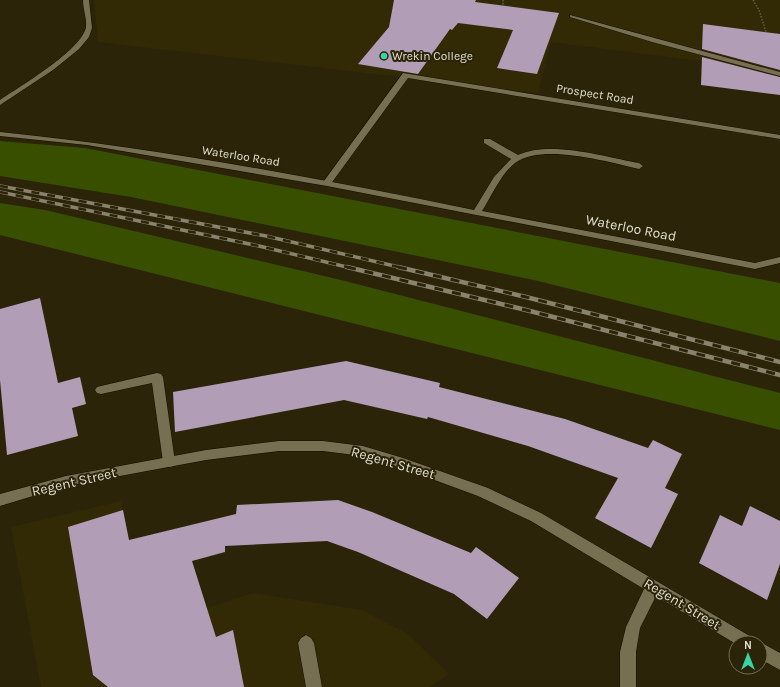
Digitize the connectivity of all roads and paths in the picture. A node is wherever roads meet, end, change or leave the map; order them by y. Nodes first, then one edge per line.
1 (86, 0) edge
2 (503, 0) edge
3 (753, 0) edge
4 (503, 6) dead end
5 (572, 16) dead end
6 (766, 32) dead end
7 (780, 74) edge
8 (0, 103) edge
9 (0, 134) edge
10 (780, 136) edge
11 (487, 141) dead end
12 (518, 159) junction
13 (639, 166) dead end
14 (327, 183) junction
15 (476, 213) junction
16 (780, 260) edge
17 (101, 390) dead end
18 (169, 462) junction
19 (0, 500) edge
20 (653, 587) junction
21 (734, 635) edge
22 (306, 643) dead end
23 (768, 655) edge
24 (780, 662) edge
25 (314, 687) edge
26 (628, 687) edge

1 - 8 street
2 - 4 path
3 - 6 path
5 - 7 street
9 - 14 street, Waterloo Road
10 - 14 street, Prospect Road
11 - 12 street
12 - 13 street
12 - 15 street
14 - 15 street, Waterloo Road
15 - 16 street, Waterloo Road
17 - 18 street
18 - 19 street, Regent Street
18 - 20 street, Regent Street
20 - 21 street, Regent Street
20 - 26 street
22 - 25 street
23 - 24 street

